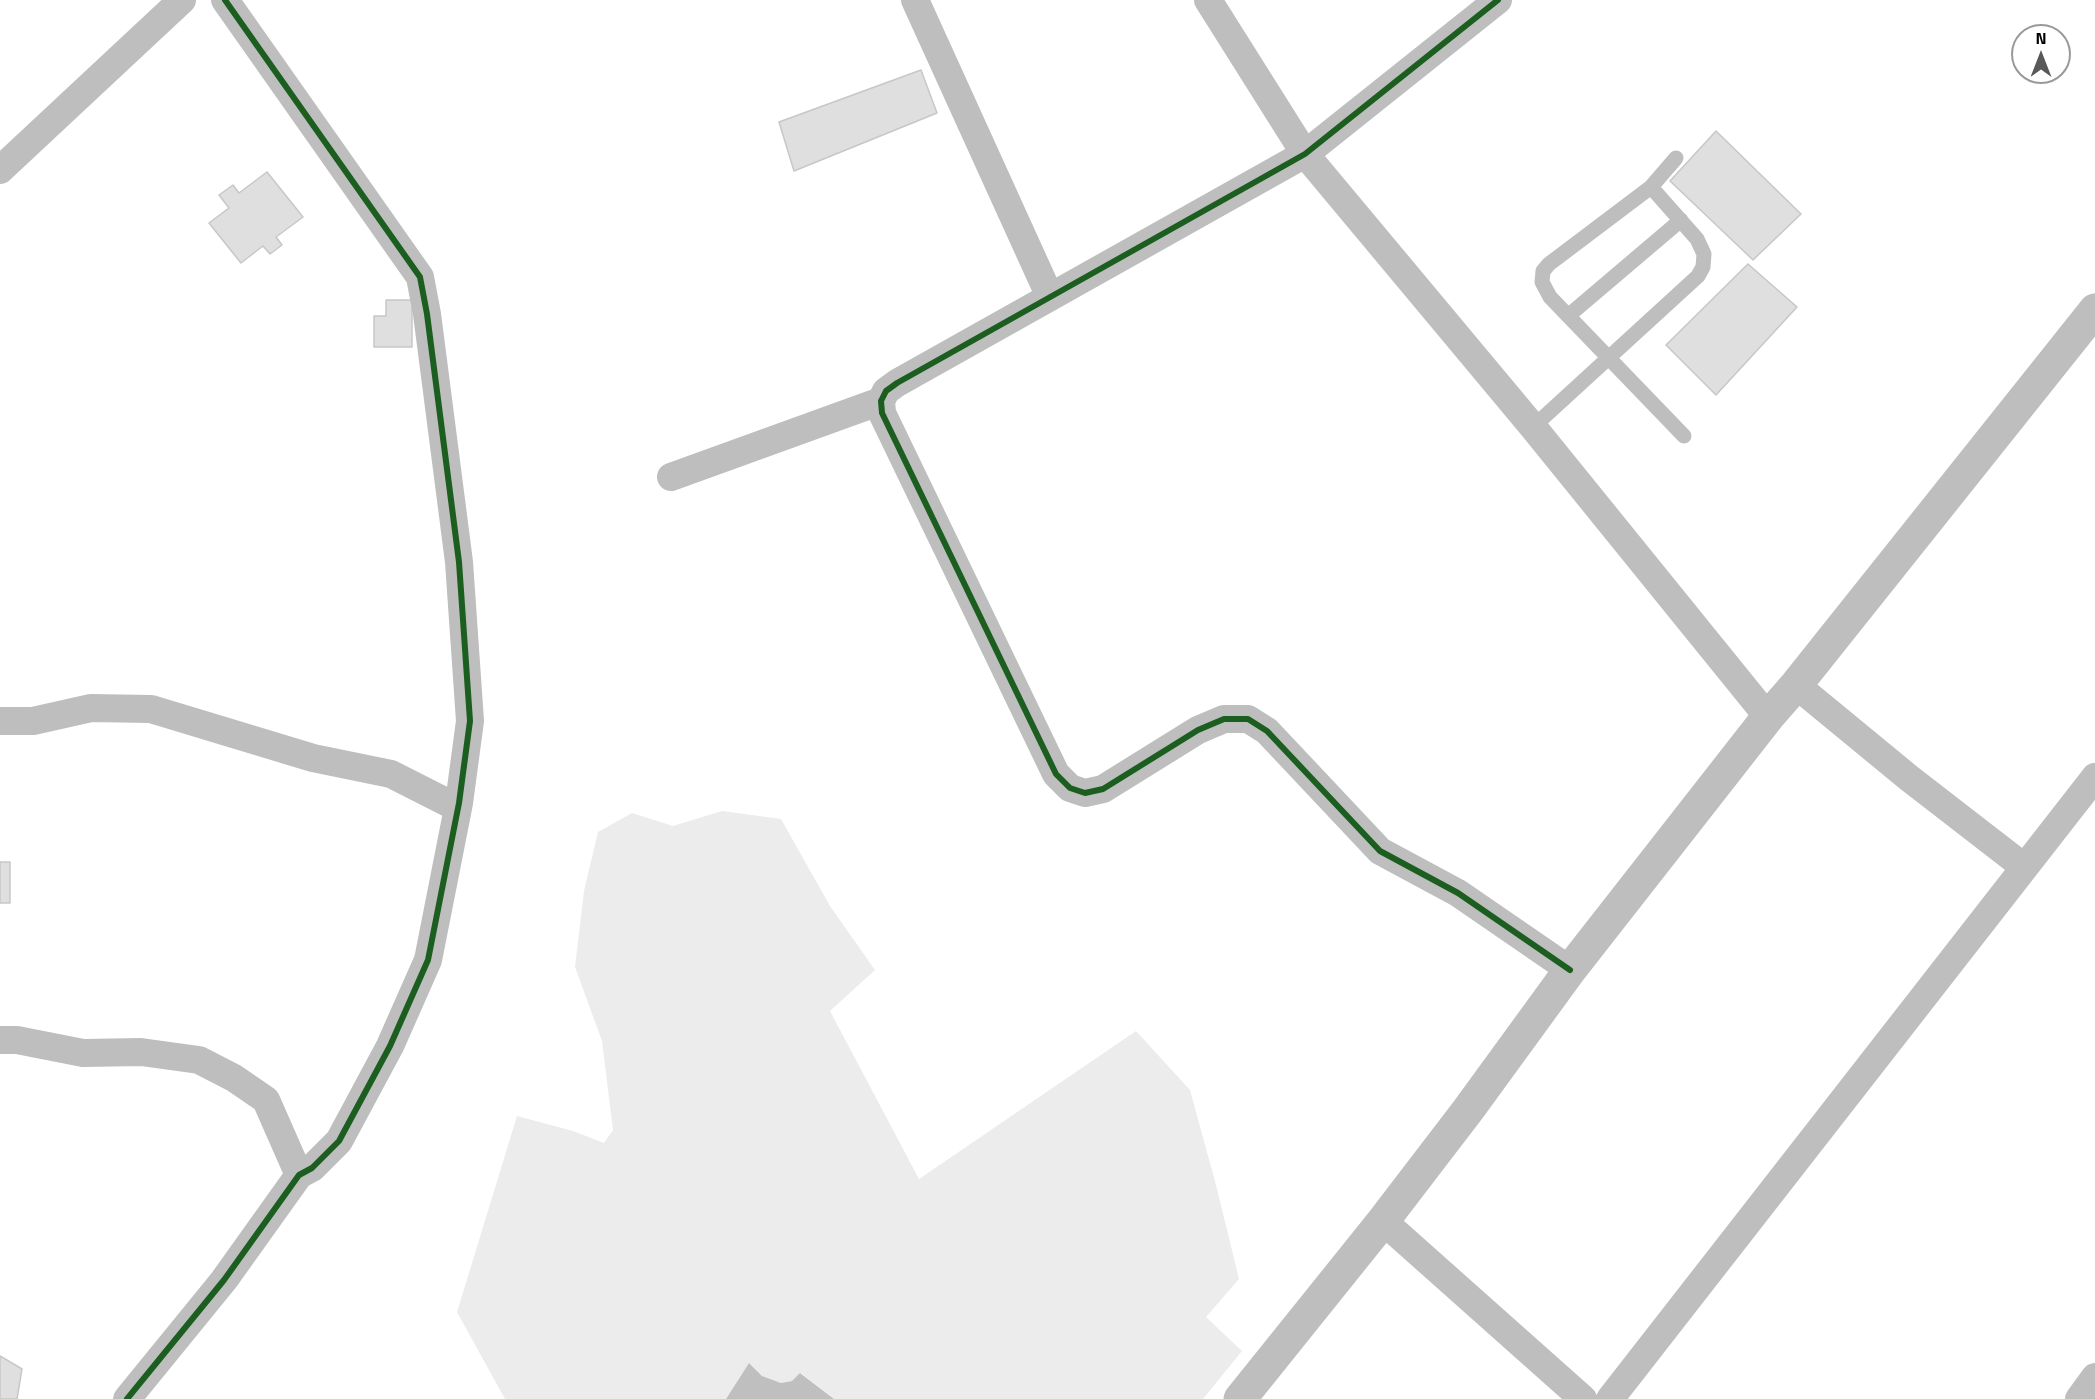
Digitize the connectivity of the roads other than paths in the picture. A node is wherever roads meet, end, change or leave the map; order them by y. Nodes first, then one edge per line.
1 (182, 0) edge
2 (225, 0) edge
3 (915, 0) edge
4 (1208, 0) edge
5 (1498, 0) edge
6 (1305, 154) junction
7 (1676, 158) dead end
8 (0, 170) edge
9 (1651, 187) junction
10 (1681, 220) junction
11 (1050, 297) junction
12 (2095, 310) edge
13 (1568, 316) junction
14 (1608, 358) junction
15 (881, 401) junction
16 (1533, 427) junction
17 (1684, 436) dead end
18 (671, 477) dead end
19 (1796, 685) junction
20 (1768, 717) junction
21 (0, 721) edge
22 (2095, 777) edge
23 (458, 808) junction
24 (2024, 867) junction
25 (1570, 970) junction
26 (0, 1040) edge
27 (298, 1175) junction
28 (1383, 1221) junction
29 (2095, 1377) edge
30 (127, 1399) edge
31 (1240, 1399) edge
32 (1582, 1399) edge
33 (1610, 1399) edge
34 (2079, 1399) edge

1 - 8 street
2 - 23 street
3 - 11 street
4 - 6 street
5 - 6 street
6 - 11 street
6 - 16 street
7 - 9 lane
9 - 10 lane
9 - 13 lane
10 - 13 lane
10 - 14 lane
11 - 15 street
12 - 19 street
13 - 14 lane
14 - 16 lane
14 - 17 lane
15 - 18 street
15 - 25 street
16 - 20 street
19 - 20 street
19 - 24 street
20 - 25 street
21 - 23 street
22 - 24 street
23 - 27 street
24 - 33 street
25 - 28 street
26 - 27 street
27 - 30 street
28 - 31 street
28 - 32 street
29 - 34 street

